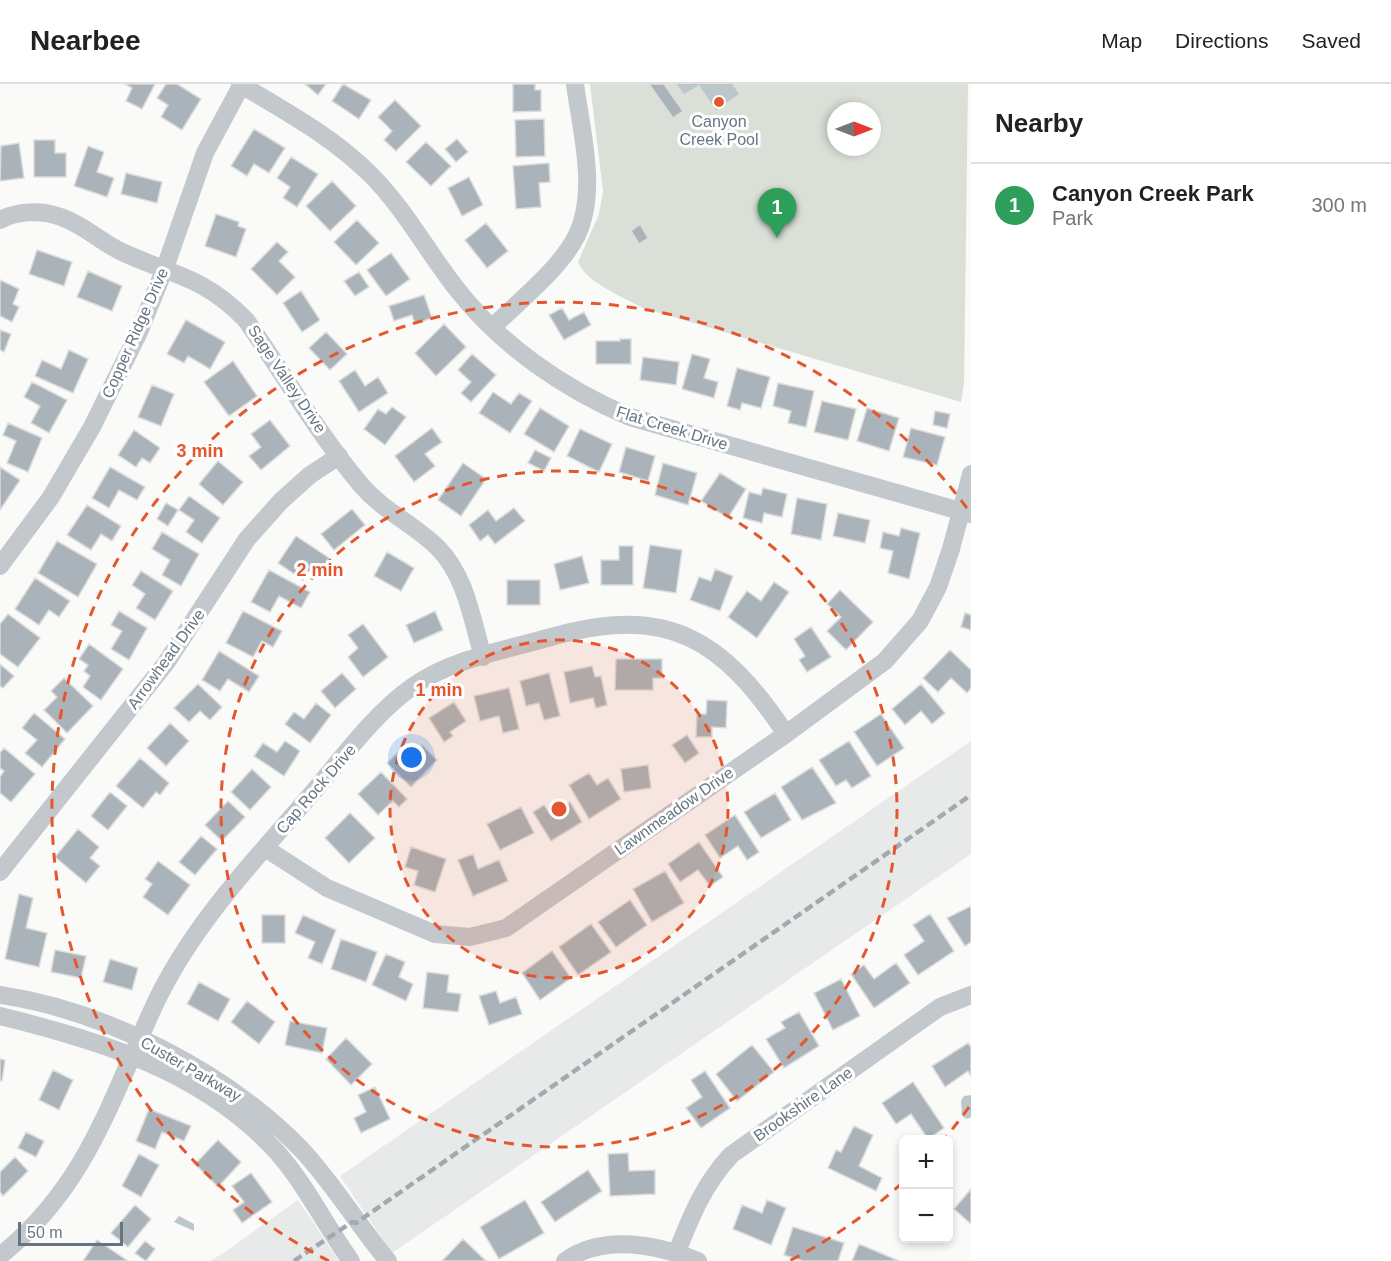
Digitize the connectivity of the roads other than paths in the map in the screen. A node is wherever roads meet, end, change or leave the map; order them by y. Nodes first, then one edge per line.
1 (241, 84) edge
2 (574, 84) edge
3 (0, 220) edge
4 (165, 268) junction
5 (493, 327) junction
6 (339, 456) junction
7 (971, 474) edge
8 (967, 513) edge
9 (0, 566) edge
10 (483, 657) junction
11 (786, 734) junction
12 (265, 848) junction
13 (0, 872) edge
14 (0, 995) edge
15 (971, 995) edge
16 (0, 1016) edge
17 (140, 1040) junction
18 (132, 1057) junction
19 (676, 1252) junction
20 (0, 1256) edge
21 (351, 1261) edge
22 (388, 1261) edge
23 (565, 1261) edge
24 (698, 1261) edge

1 - 4 street, Copper Ridge Drive
1 - 5 street, Flat Creek Drive
2 - 5 street
3 - 4 street, Sage Valley Drive
4 - 6 street, Sage Valley Drive
4 - 9 street, Copper Ridge Drive
5 - 8 street, Flat Creek Drive
6 - 10 street, Sage Valley Drive
6 - 13 street, Arrowhead Drive
7 - 8 street, Lawnmeadow Drive
8 - 11 street, Lawnmeadow Drive
10 - 11 street, Cap Rock Drive
10 - 12 street, Cap Rock Drive
11 - 12 street, Lawnmeadow Drive
12 - 17 street, Cap Rock Drive
14 - 17 street, Custer Parkway
15 - 19 street, Brookshire Lane
16 - 18 street, Custer Parkway
17 - 18 street, Cap Rock Drive
17 - 22 street, Custer Parkway
18 - 20 street, Cap Rock Drive
18 - 21 street, Custer Parkway
19 - 23 street
19 - 24 street

